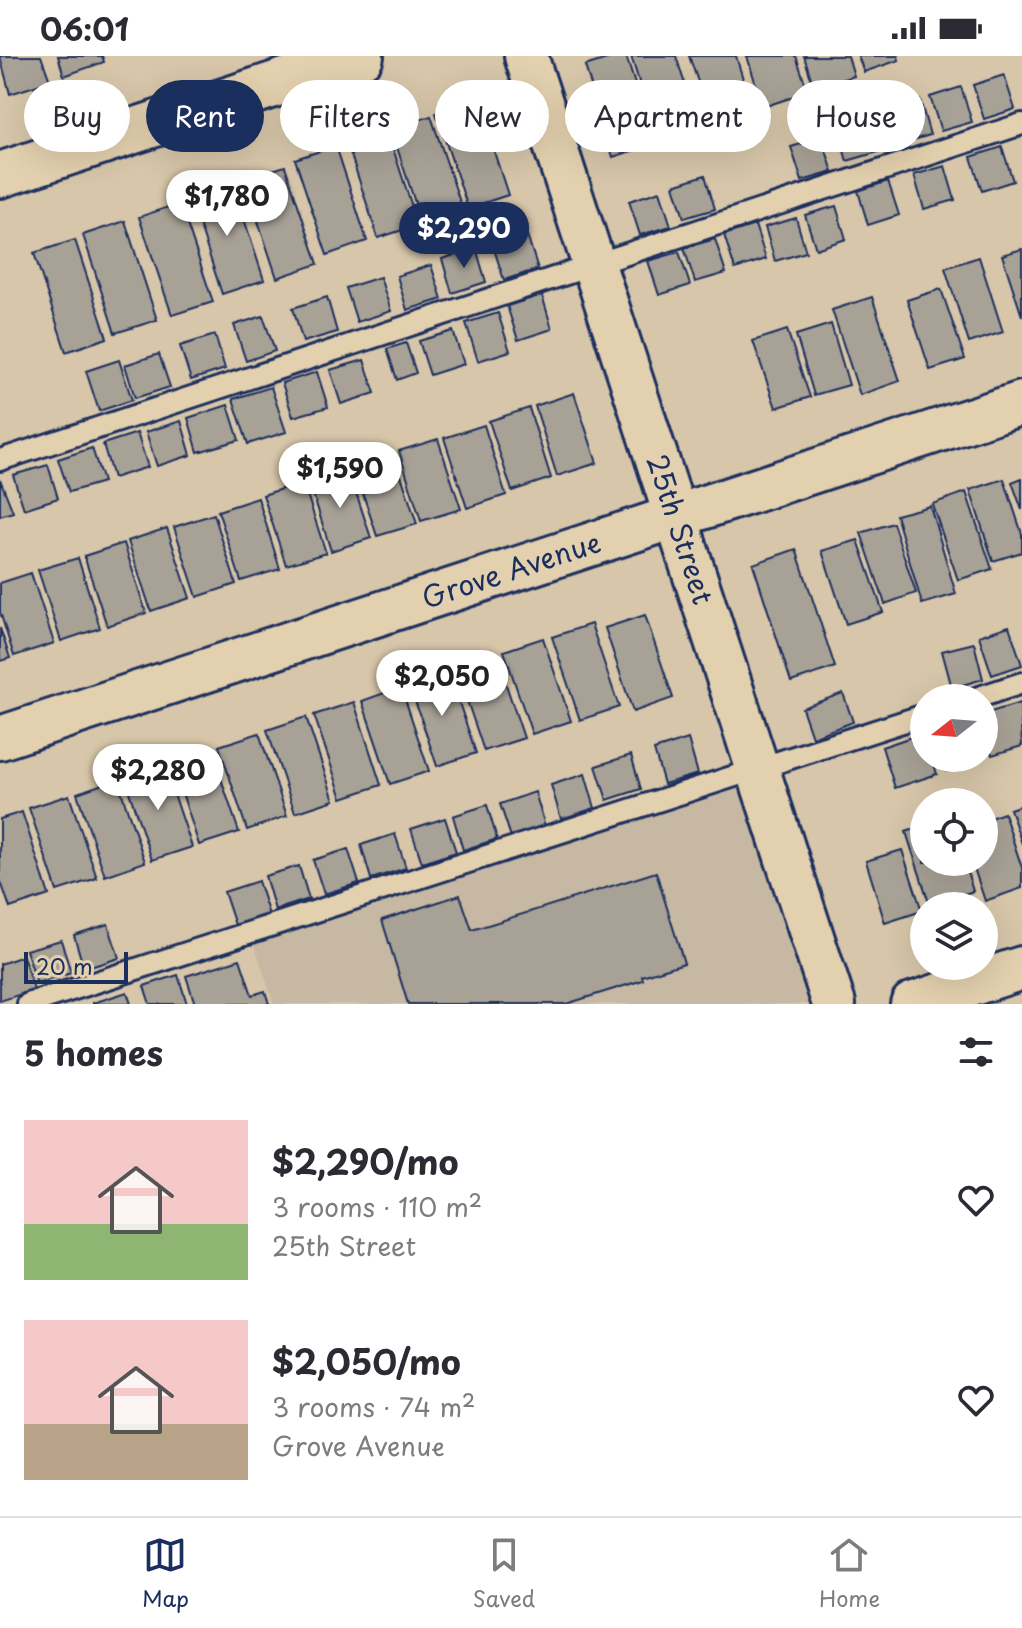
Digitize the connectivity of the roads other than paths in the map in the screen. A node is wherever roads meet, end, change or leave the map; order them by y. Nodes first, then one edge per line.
1 (361, 56) edge
2 (526, 56) edge
3 (1022, 124) edge
4 (0, 175) edge
5 (594, 266) junction
6 (1022, 403) edge
7 (0, 460) edge
8 (675, 517) junction
9 (1022, 683) edge
10 (998, 691) edge
11 (910, 720) edge
12 (0, 738) edge
13 (758, 770) junction
14 (1022, 968) edge
15 (28, 1004) edge
16 (834, 1004) edge
17 (912, 1004) edge

1 - 4 street
2 - 5 street, 25th Street
3 - 5 lane
5 - 7 lane
5 - 8 street, 25th Street
6 - 8 street, Grove Avenue
8 - 12 street, Grove Avenue
8 - 13 street, 25th Street
9 - 10 lane
11 - 13 lane
13 - 15 lane
13 - 16 street, 25th Street
14 - 17 street

